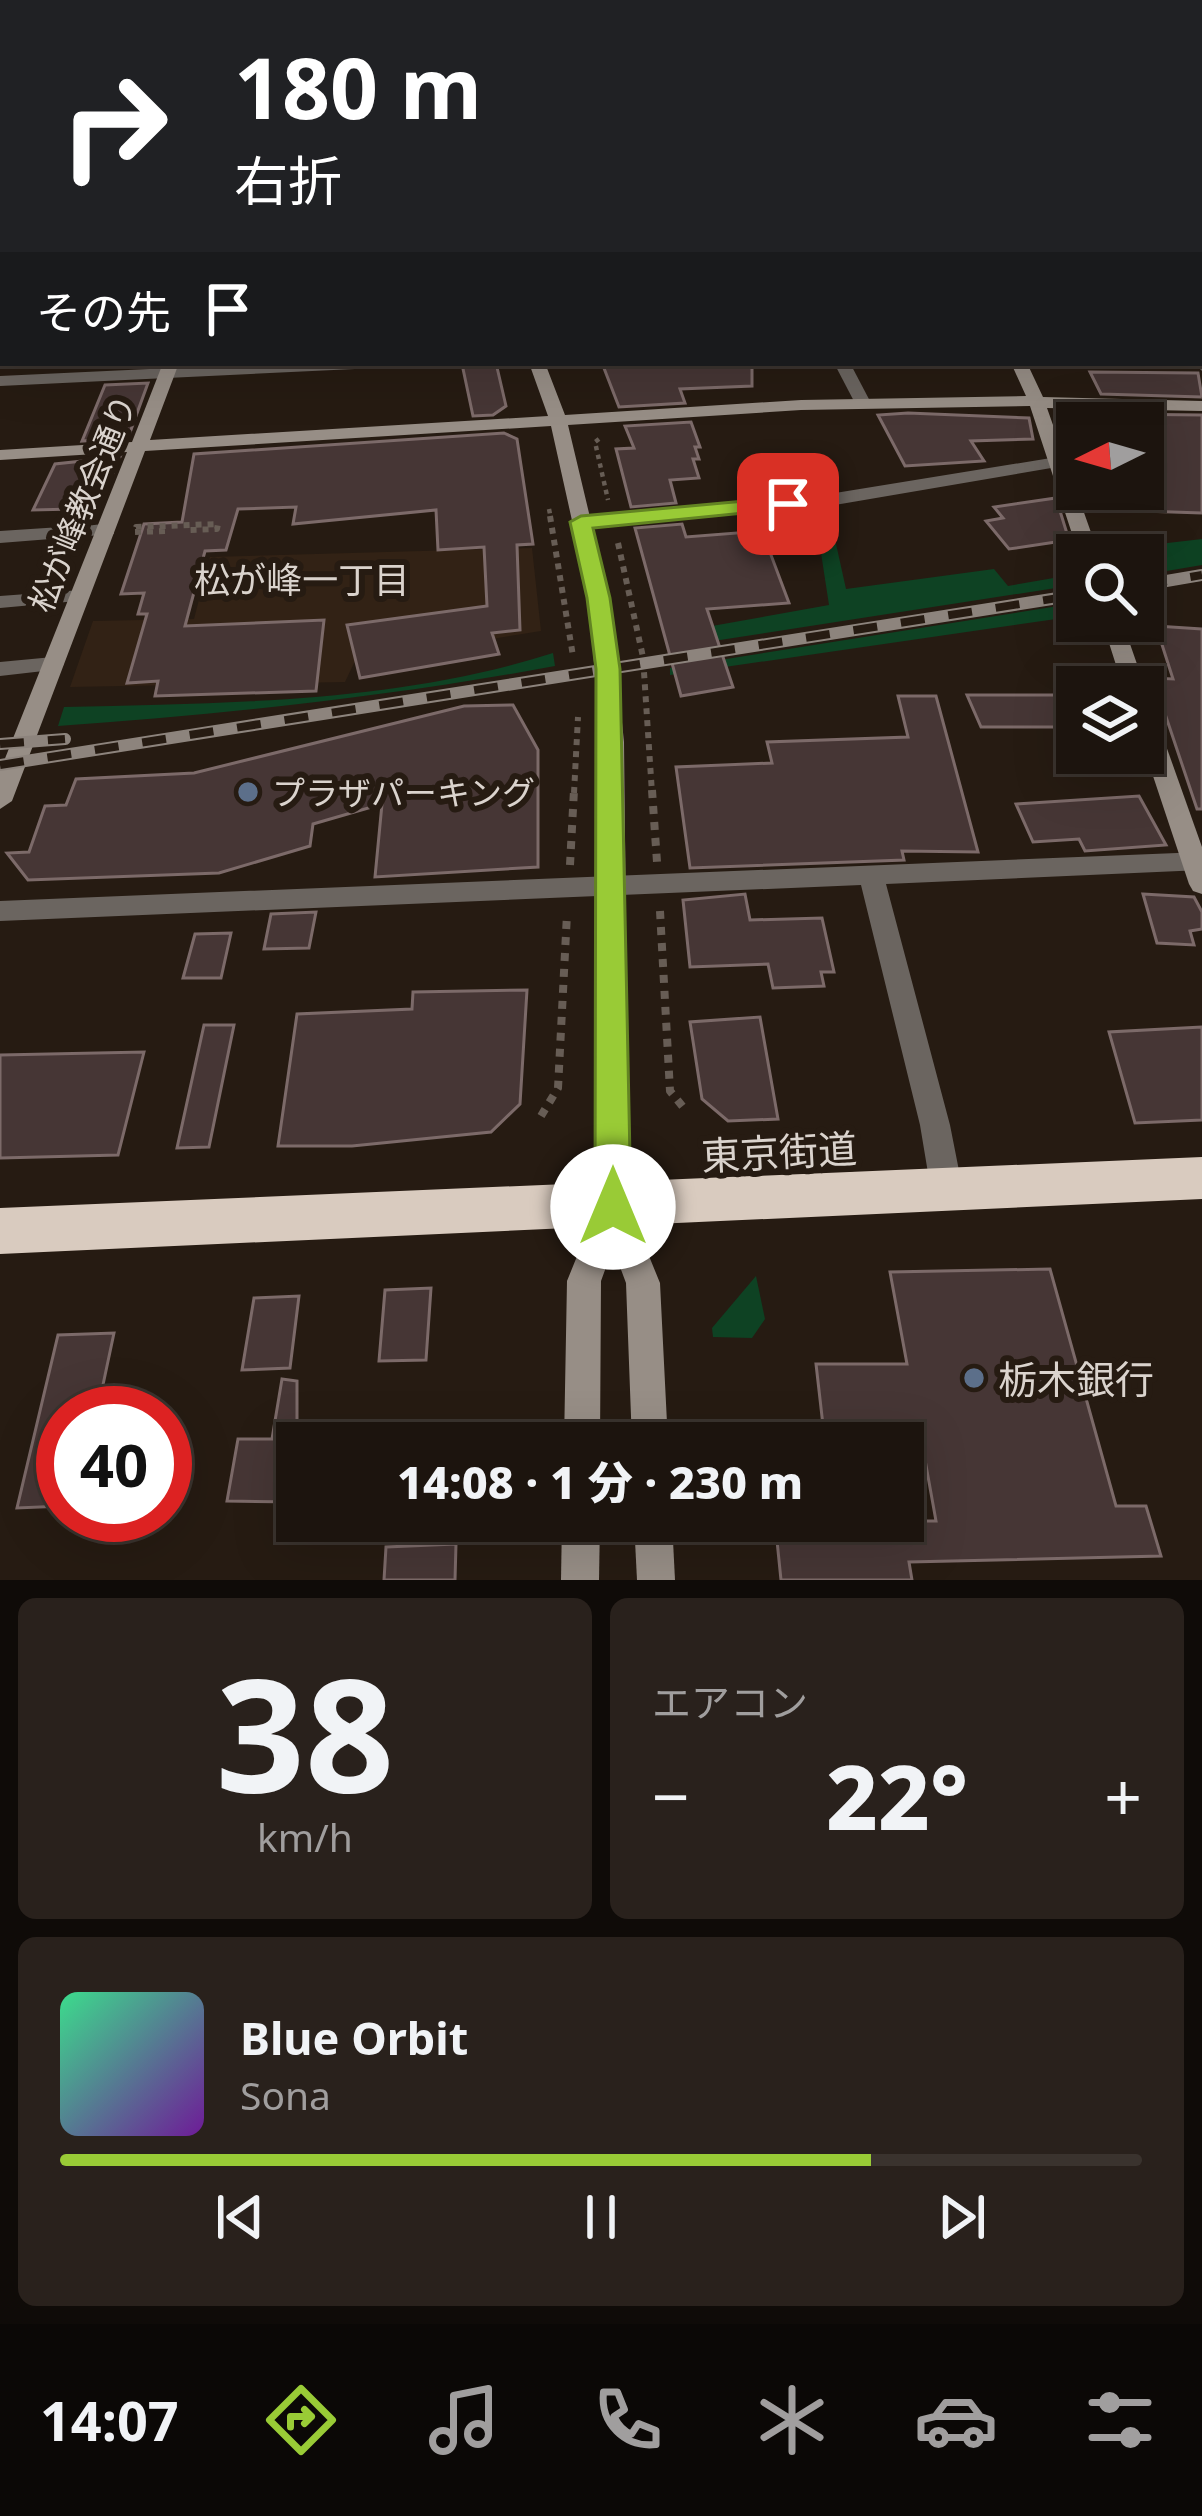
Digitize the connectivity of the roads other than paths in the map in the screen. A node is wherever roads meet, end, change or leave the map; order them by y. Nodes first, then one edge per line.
1 (252, 366) edge
2 (538, 366) edge
3 (844, 366) edge
4 (1020, 366) edge
5 (169, 368) edge
6 (0, 380) edge
7 (1036, 400) junction
8 (863, 403) junction
9 (1202, 406) edge
10 (558, 420) junction
11 (141, 448) junction
12 (0, 455) edge
13 (1056, 459) edge
14 (1056, 462) edge
15 (581, 522) junction
16 (107, 530) junction
17 (0, 537) edge
18 (80, 596) junction
19 (0, 602) edge
20 (53, 664) junction
21 (0, 669) edge
22 (1164, 769) edge
23 (0, 801) edge
24 (1200, 868) edge
25 (872, 874) junction
26 (613, 885) junction
27 (0, 910) edge
28 (1202, 1178) edge
29 (946, 1191) junction
30 (613, 1207) junction
31 (0, 1231) edge
32 (582, 1422) edge
33 (649, 1422) edge
34 (581, 1542) edge
35 (654, 1542) edge
36 (580, 1580) edge
37 (656, 1580) edge

1 - 5 street
2 - 10 street
3 - 8 street
4 - 7 street
5 - 6 street
5 - 11 street, 松が峰教会通り
7 - 8 street
7 - 9 street
7 - 13 street
8 - 10 street
10 - 11 street
10 - 15 street
11 - 12 street
11 - 16 street, 松が峰教会通り
14 - 15 street
15 - 26 street
16 - 17 street
16 - 18 street, 松が峰教会通り
18 - 19 street
18 - 20 street, 松が峰教会通り
20 - 21 street
20 - 23 street, 松が峰教会通り
22 - 24 street
24 - 25 street
25 - 26 street
25 - 29 street
26 - 27 street
26 - 30 street
28 - 29 highway, 東京街道
29 - 30 highway, 東京街道
30 - 31 highway, 東京街道
30 - 32 street
30 - 33 street
34 - 36 street
35 - 37 street

